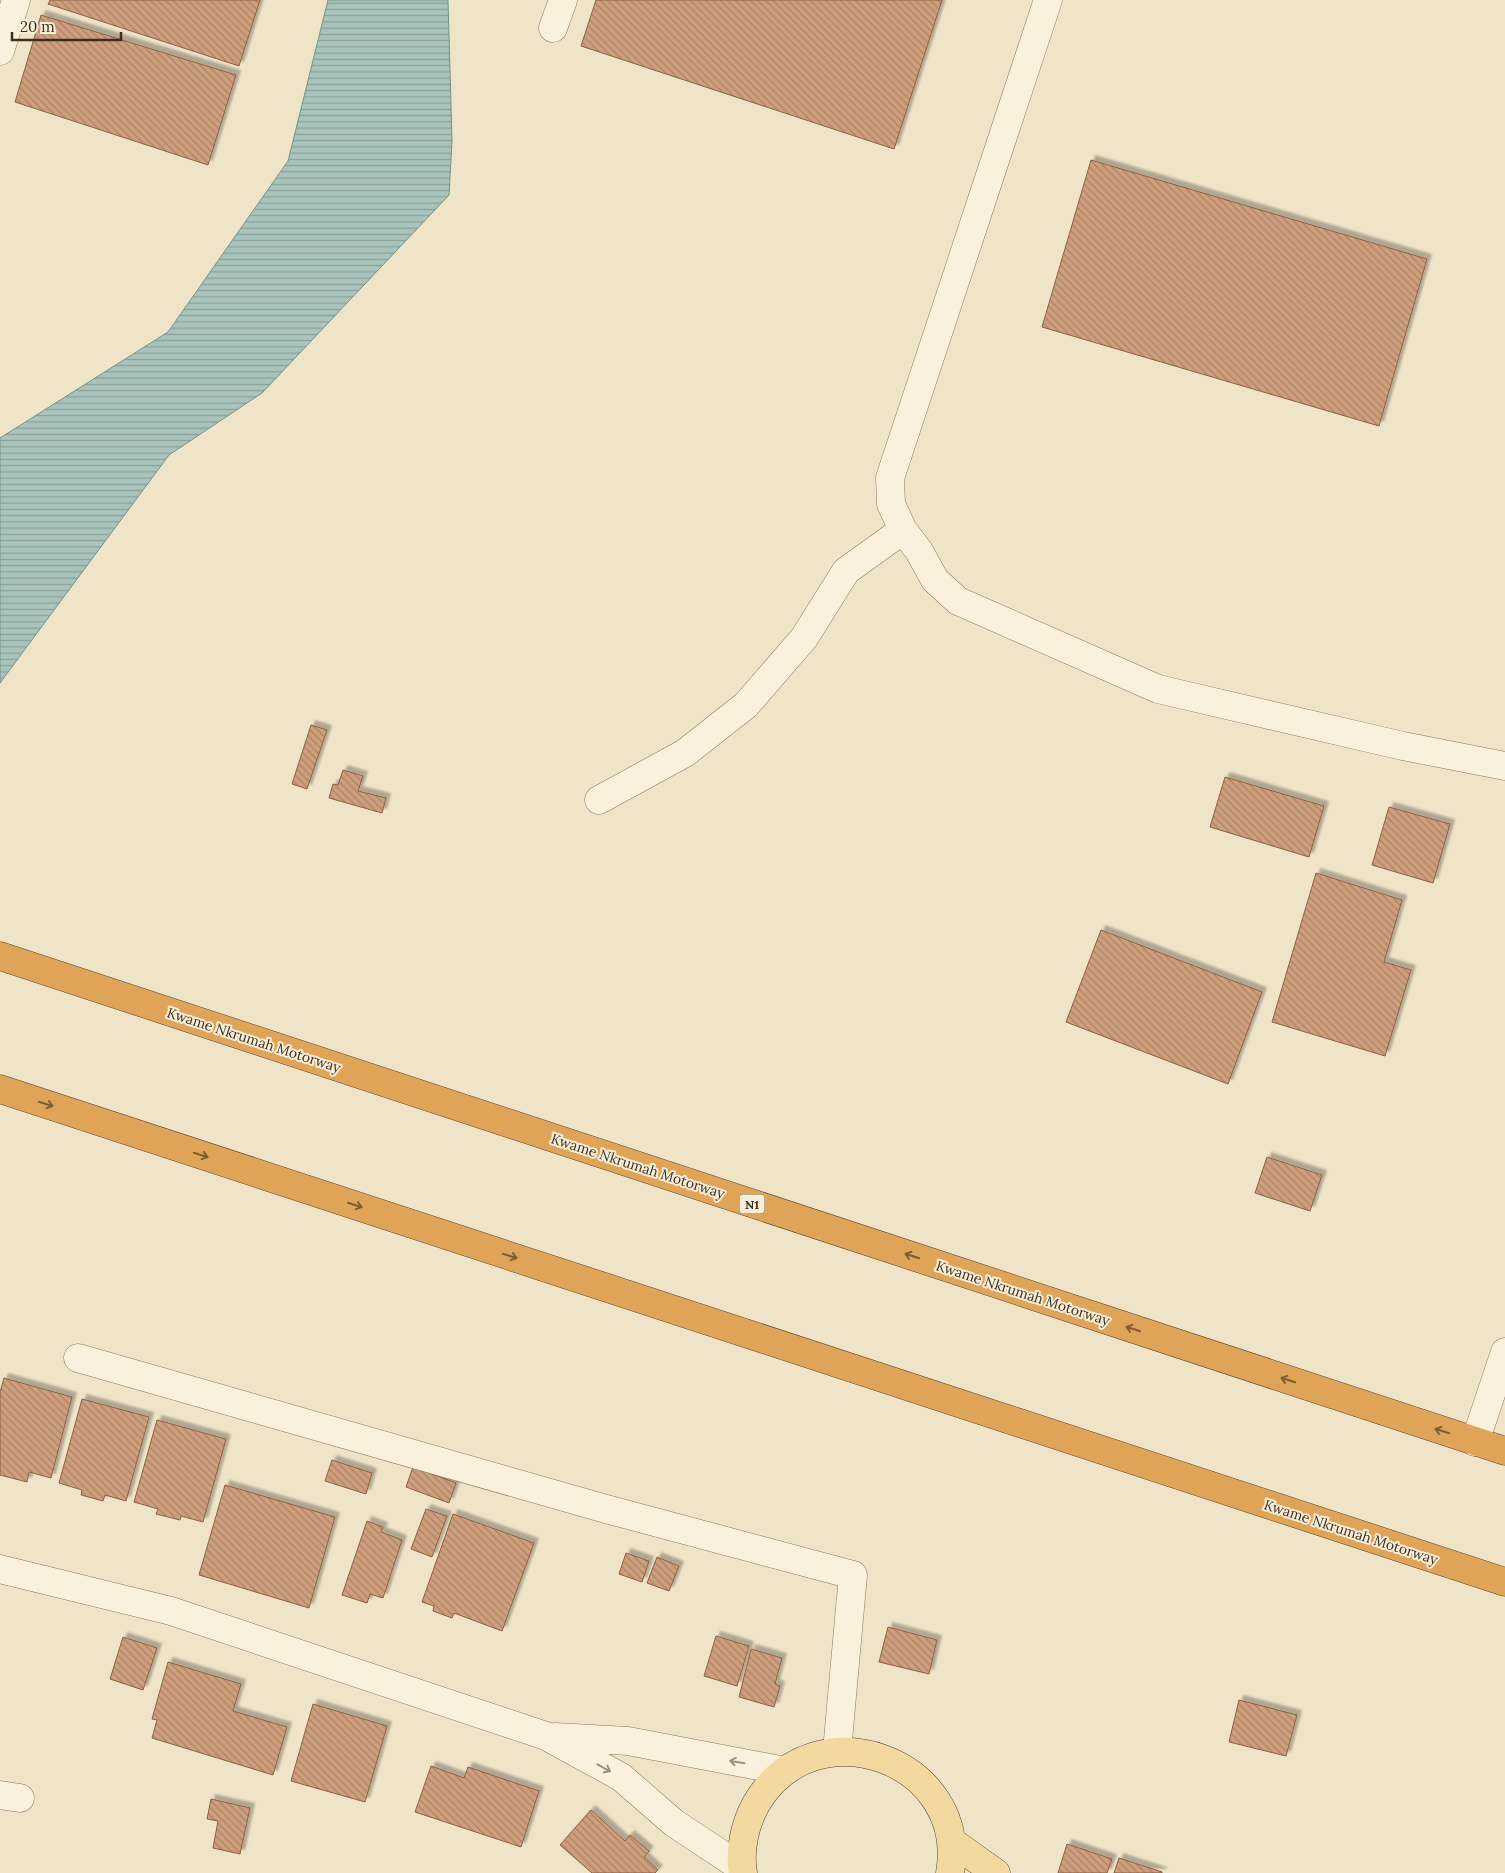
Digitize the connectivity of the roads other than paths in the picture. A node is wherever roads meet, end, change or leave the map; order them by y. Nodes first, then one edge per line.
1 (16, 0) edge
2 (563, 0) edge
3 (1048, 0) edge
4 (553, 28) dead end
5 (0, 51) edge
6 (903, 530) junction
7 (1505, 766) edge
8 (599, 800) dead end
9 (0, 956) edge
10 (0, 1089) edge
11 (1505, 1352) edge
12 (78, 1358) dead end
13 (1475, 1442) junction
14 (1505, 1451) edge
15 (0, 1569) edge
16 (1505, 1582) edge
17 (546, 1736) junction
18 (837, 1751) junction
19 (785, 1771) junction
20 (951, 1841) junction
21 (743, 1871) edge
22 (950, 1873) edge
23 (996, 1873) edge

1 - 5 street
2 - 4 street
3 - 6 street
6 - 7 street
6 - 8 street
13 -> 9 highway, Kwame Nkrumah Motorway / N1
10 -> 16 highway, Kwame Nkrumah Motorway
11 - 13 street
12 - 18 street
13 - 14 highway, Kwame Nkrumah Motorway / N1
15 - 17 street
19 -> 17 street
17 -> 21 street
18 - 19 main road
18 - 20 main road
19 - 21 main road
20 - 22 main road
20 - 23 main road

